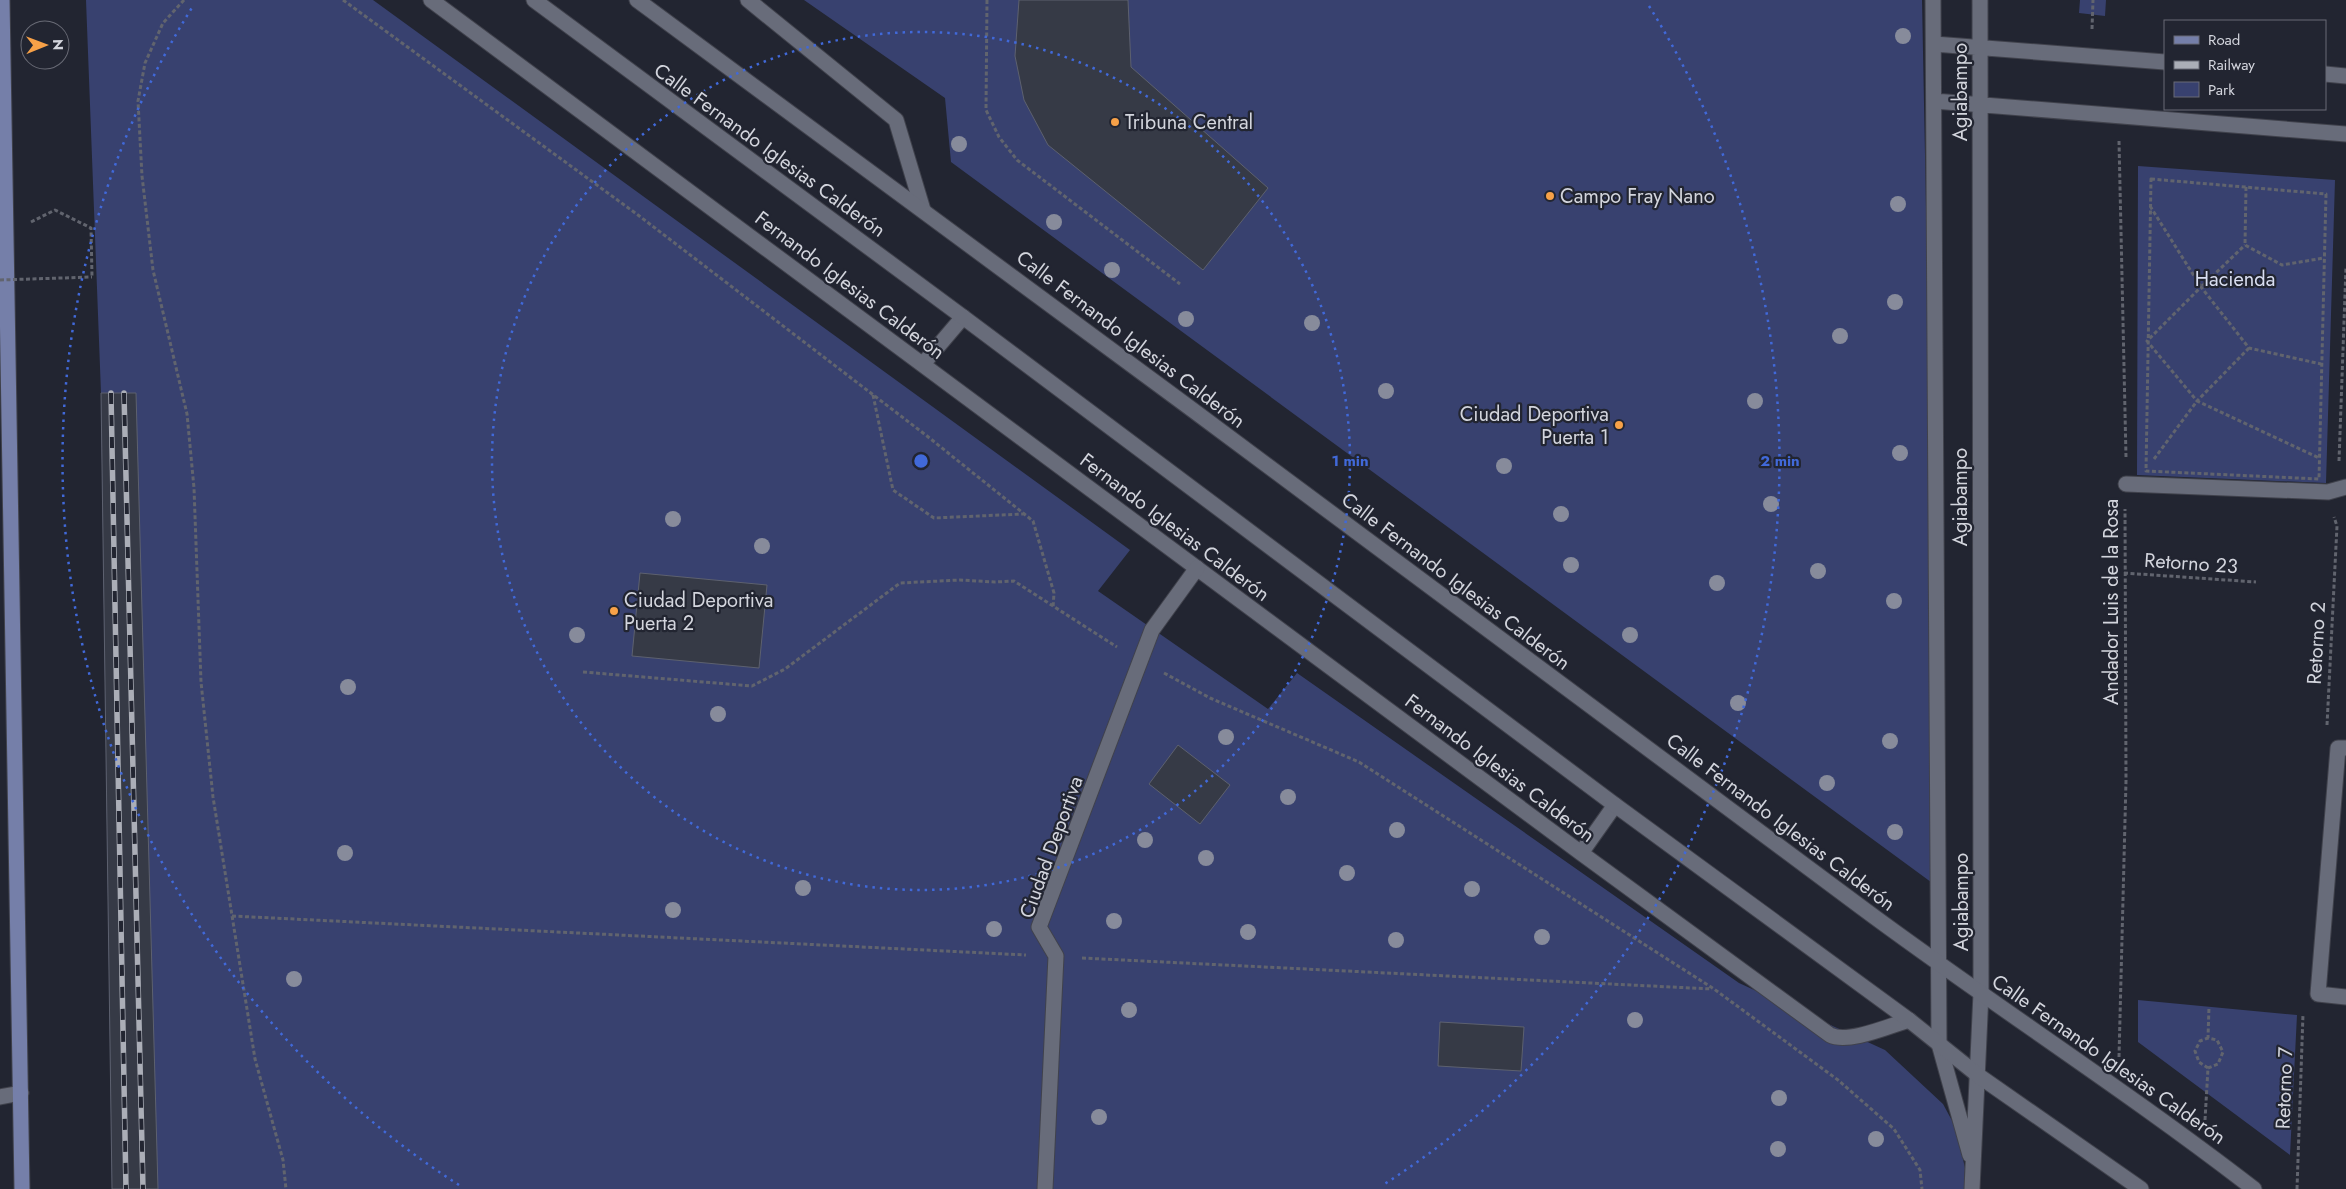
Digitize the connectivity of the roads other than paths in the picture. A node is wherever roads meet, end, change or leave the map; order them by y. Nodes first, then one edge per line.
1 (2, 0) edge
2 (432, 0) edge
3 (534, 0) edge
4 (637, 0) edge
5 (748, 0) edge
6 (1934, 0) edge
7 (1980, 0) edge
8 (1934, 44) junction
9 (1980, 48) junction
10 (2164, 62) edge
11 (2326, 74) edge
12 (2346, 76) edge
13 (1934, 101) junction
14 (1980, 104) junction
15 (2, 113) edge
16 (2346, 134) edge
17 (923, 210) junction
18 (963, 317) junction
19 (923, 364) junction
20 (2126, 484) road end
21 (2346, 488) edge
22 (1197, 568) junction
23 (2342, 748) edge
24 (1615, 805) junction
25 (1581, 853) junction
26 (1938, 964) junction
27 (1981, 993) junction
28 (2346, 997) edge
29 (1909, 1020) junction
30 (1939, 1044) junction
31 (1979, 1076) junction
32 (21, 1093) junction
33 (0, 1097) edge
34 (1974, 1166) junction
35 (22, 1189) edge
36 (1045, 1189) edge
37 (1972, 1189) edge
38 (2141, 1189) edge
39 (2254, 1189) edge

1 - 15 main road
2 - 19 street, Fernando Iglesias Calderón
3 - 18 street, Calle Fernando Iglesias Calderón
4 - 17 street, Calle Fernando Iglesias Calderón
5 - 17 street
6 - 8 street, Agiabampo
7 - 9 street, Agiabampo
8 - 9 street
8 - 13 street, Agiabampo
9 - 10 street
9 - 14 street, Agiabampo
11 - 12 street
13 - 14 street
13 - 26 street, Agiabampo
14 - 16 street
14 - 27 street, Agiabampo
15 - 32 main road
17 - 26 street, Calle Fernando Iglesias Calderón
18 - 19 street
18 - 24 street, Calle Fernando Iglesias Calderón
19 - 22 street, Fernando Iglesias Calderón
20 - 21 street
22 - 25 street, Fernando Iglesias Calderón
22 - 36 street, Ciudad Deportiva
23 - 28 street
24 - 25 street
24 - 29 street, Calle Fernando Iglesias Calderón
25 - 29 street, Fernando Iglesias Calderón
26 - 27 street, Calle Fernando Iglesias Calderón
26 - 30 street, Agiabampo
27 - 31 street, Agiabampo
27 - 39 street, Calle Fernando Iglesias Calderón
29 - 30 street, Calle Fernando Iglesias Calderón
30 - 31 street, Calle Fernando Iglesias Calderón
30 - 34 street, Agiabampo
31 - 34 street, Agiabampo
31 - 38 street, Calle Fernando Iglesias Calderón
32 - 33 street
32 - 35 main road
34 - 37 street, Agiabampo

